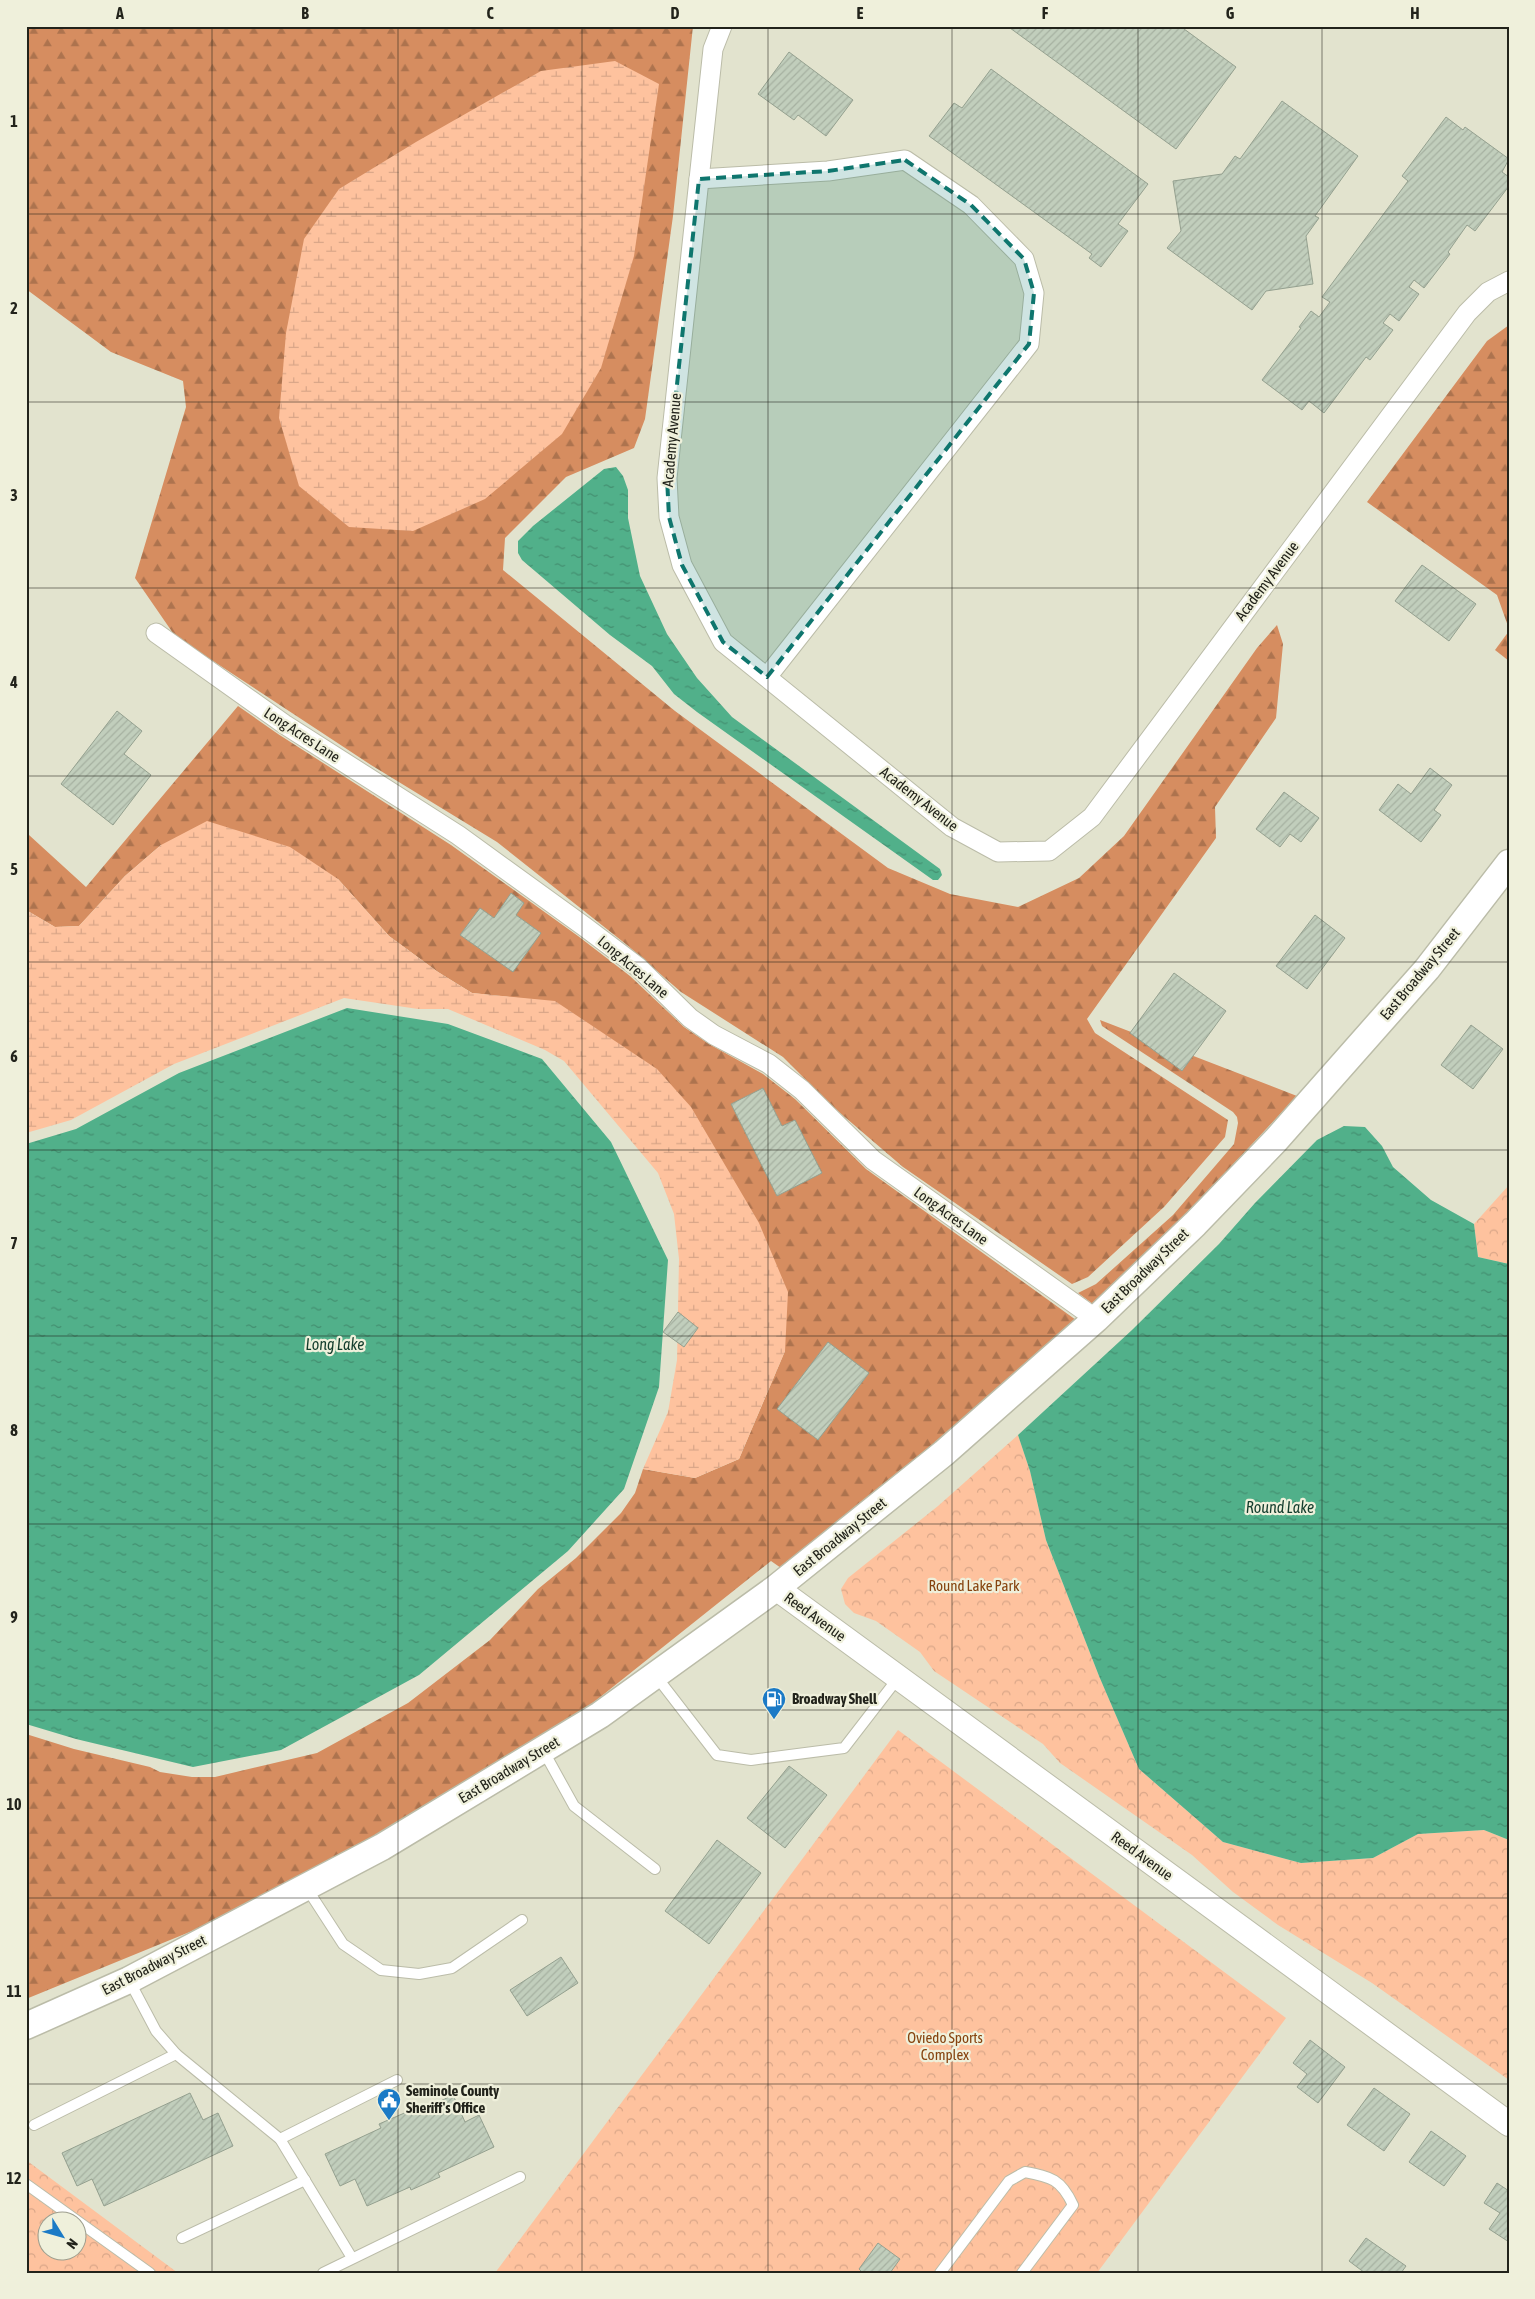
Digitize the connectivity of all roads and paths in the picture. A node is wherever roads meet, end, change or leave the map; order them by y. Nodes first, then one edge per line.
1 (722, 26) edge
2 (699, 179) junction
3 (1509, 282) edge
4 (156, 633) dead end
5 (767, 677) junction
6 (1509, 863) edge
7 (1096, 1319) junction
8 (776, 1588) junction
9 (656, 1675) junction
10 (898, 1678) junction
11 (543, 1750) junction
12 (655, 1869) dead end
13 (306, 1886) junction
14 (522, 1920) dead end
15 (128, 1980) junction
16 (26, 2026) edge
17 (176, 2054) junction
18 (397, 2080) dead end
19 (1509, 2124) edge
20 (34, 2126) dead end
21 (280, 2138) junction
22 (520, 2177) dead end
23 (305, 2180) junction
24 (26, 2184) edge
25 (182, 2238) dead end
26 (352, 2258) junction
27 (150, 2273) edge
28 (323, 2273) edge
29 (940, 2273) edge
30 (1022, 2273) edge

1 - 2 street, Academy Avenue
2 - 5 street, Academy Avenue
2 - 5 street
3 - 5 street, Academy Avenue
4 - 7 street, Long Acres Lane
6 - 7 main road, East Broadway Street
7 - 8 main road, East Broadway Street
8 - 9 main road, East Broadway Street
8 - 10 street, Reed Avenue
9 - 10 lane
9 - 11 main road, East Broadway Street
10 - 19 street, Reed Avenue
11 - 12 lane
11 - 13 main road, East Broadway Street
13 - 14 lane
13 - 15 main road, East Broadway Street
15 - 16 main road, East Broadway Street
15 - 17 lane
17 - 20 lane
17 - 21 lane
18 - 21 lane
21 - 23 lane
22 - 26 lane
23 - 25 lane
23 - 26 lane
24 - 27 lane
26 - 28 lane
29 - 30 lane

